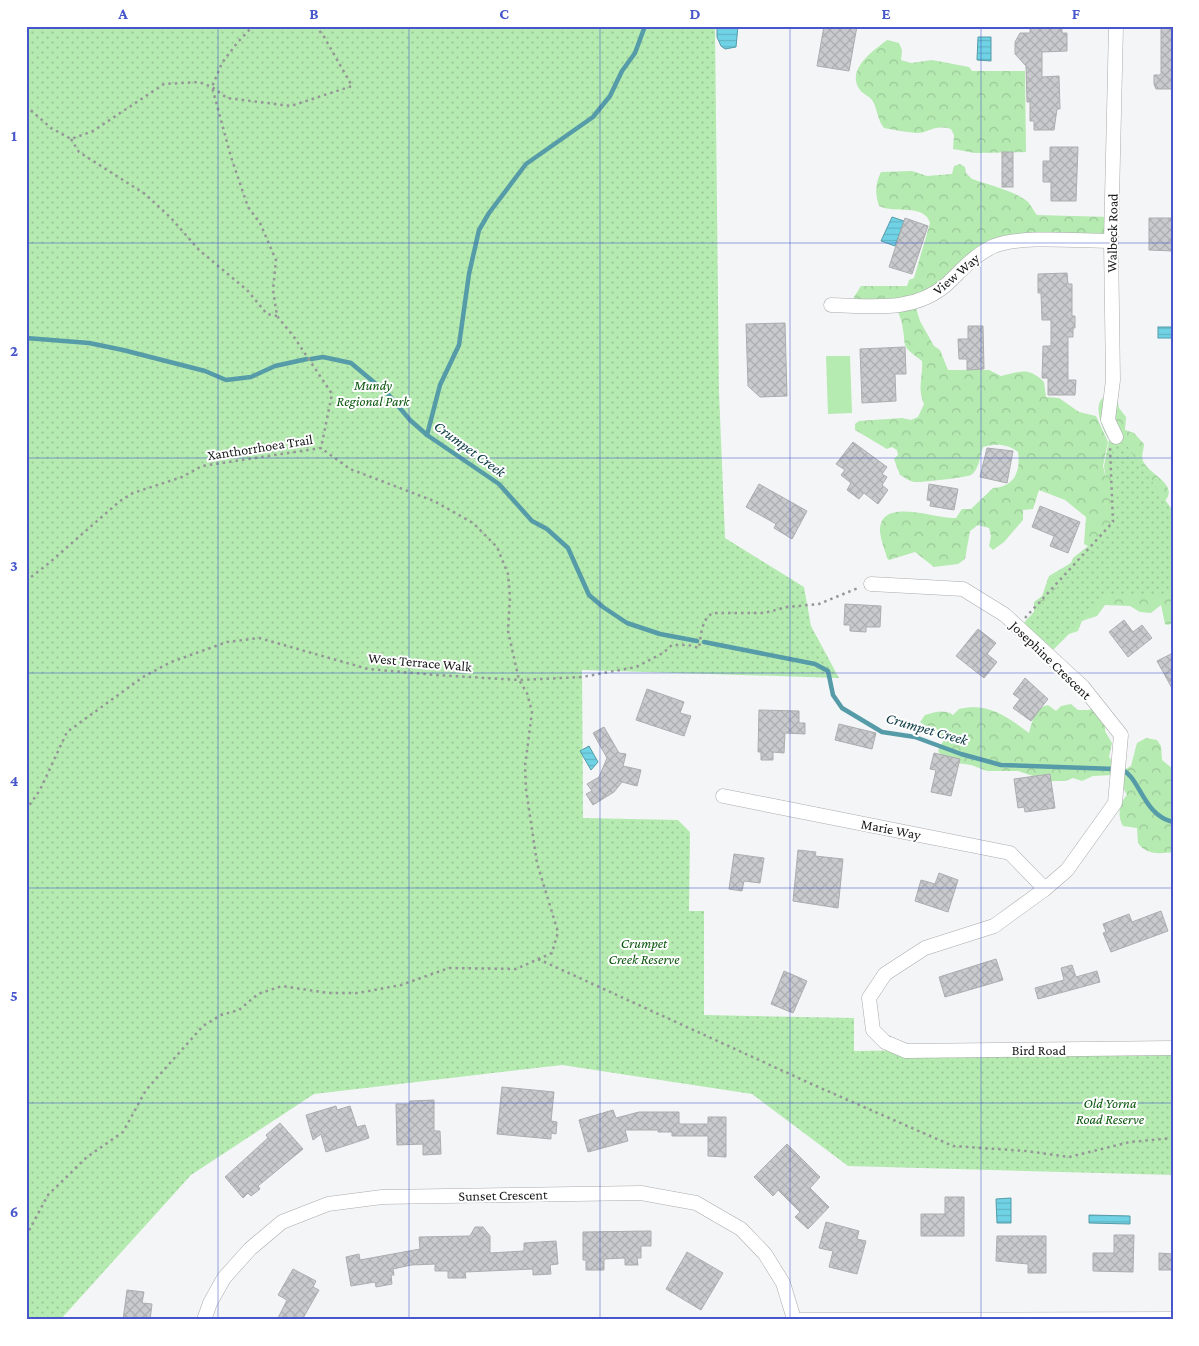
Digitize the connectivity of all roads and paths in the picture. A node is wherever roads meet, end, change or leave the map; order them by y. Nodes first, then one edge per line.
1 (253, 26) edge
2 (315, 26) edge
3 (1116, 26) edge
4 (212, 87) junction
5 (26, 106) edge
6 (71, 139) junction
7 (1111, 241) junction
8 (831, 305) dead end
9 (277, 316) junction
10 (1116, 437) joint
11 (321, 448) junction
12 (26, 581) edge
13 (871, 584) joint
14 (1017, 626) junction
15 (519, 680) junction
16 (723, 796) dead end
17 (26, 810) edge
18 (1045, 889) junction
19 (538, 959) junction
20 (1173, 1048) edge
21 (906, 1051) joint
22 (1173, 1138) edge
23 (26, 1236) edge
24 (204, 1320) edge
25 (794, 1320) edge
26 (1173, 1320) edge

1 - 4 path
2 - 4 path
3 - 7 street, Walbeck Road
4 - 6 path
4 - 9 path, Xanthorrhoea Trail
5 - 6 path
6 - 9 path
7 - 8 street, View Way
7 - 10 street, Walbeck Road
9 - 11 path, Xanthorrhoea Trail
10 - 14 path
11 - 12 path, Xanthorrhoea Trail
11 - 15 path
13 - 14 street, Josephine Crescent
13 - 15 path, West Terrace Walk
14 - 18 street, Josephine Crescent
15 - 17 path, West Terrace Walk
15 - 19 path
16 - 18 street, Marie Way
18 - 21 street, Josephine Crescent
19 - 22 path
19 - 23 path
20 - 21 street, Bird Road
24 - 25 street, Sunset Crescent
25 - 26 street

